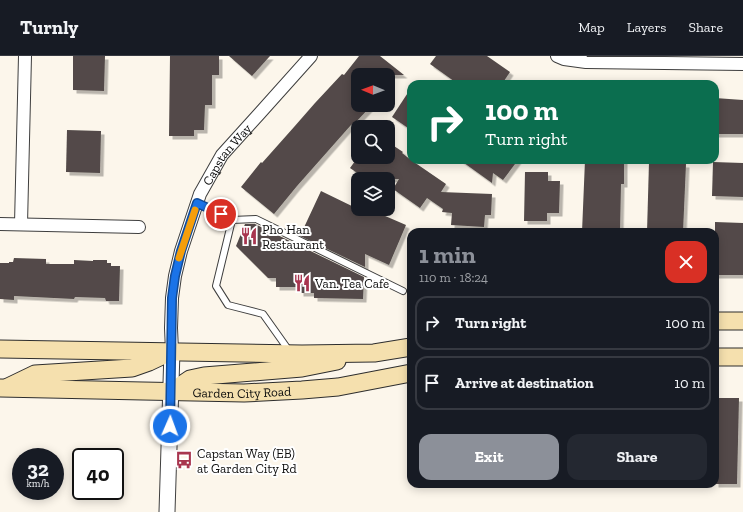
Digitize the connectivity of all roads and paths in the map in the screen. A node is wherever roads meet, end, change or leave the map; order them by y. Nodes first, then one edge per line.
1 (25, 56) edge
2 (311, 56) edge
3 (557, 56) edge
4 (743, 64) edge
5 (197, 203) junction
6 (232, 220) junction
7 (0, 224) edge
8 (21, 224) junction
9 (139, 227) dead end
10 (402, 291) dead end
11 (719, 321) edge
12 (743, 321) edge
13 (407, 348) edge
14 (0, 349) edge
15 (172, 351) junction
16 (291, 353) junction
17 (374, 353) junction
18 (719, 357) edge
19 (743, 357) edge
20 (407, 373) edge
21 (3, 388) edge
22 (171, 392) junction
23 (167, 512) edge

1 - 8 street
2 - 5 street, Capstan Way
3 - 4 street
5 - 6 lane
5 - 15 street, Capstan Way
6 - 10 lane
6 - 16 lane
7 - 8 street
8 - 9 street
11 - 12 main road
13 - 17 main road
14 - 15 main road
15 - 16 main road
15 - 21 main road
15 - 22 street, Capstan Way
16 - 17 main road
17 - 22 main road
18 - 19 main road
20 - 22 main road, Garden City Road
21 - 22 main road, Garden City Road
22 - 23 street, Capstan Way

